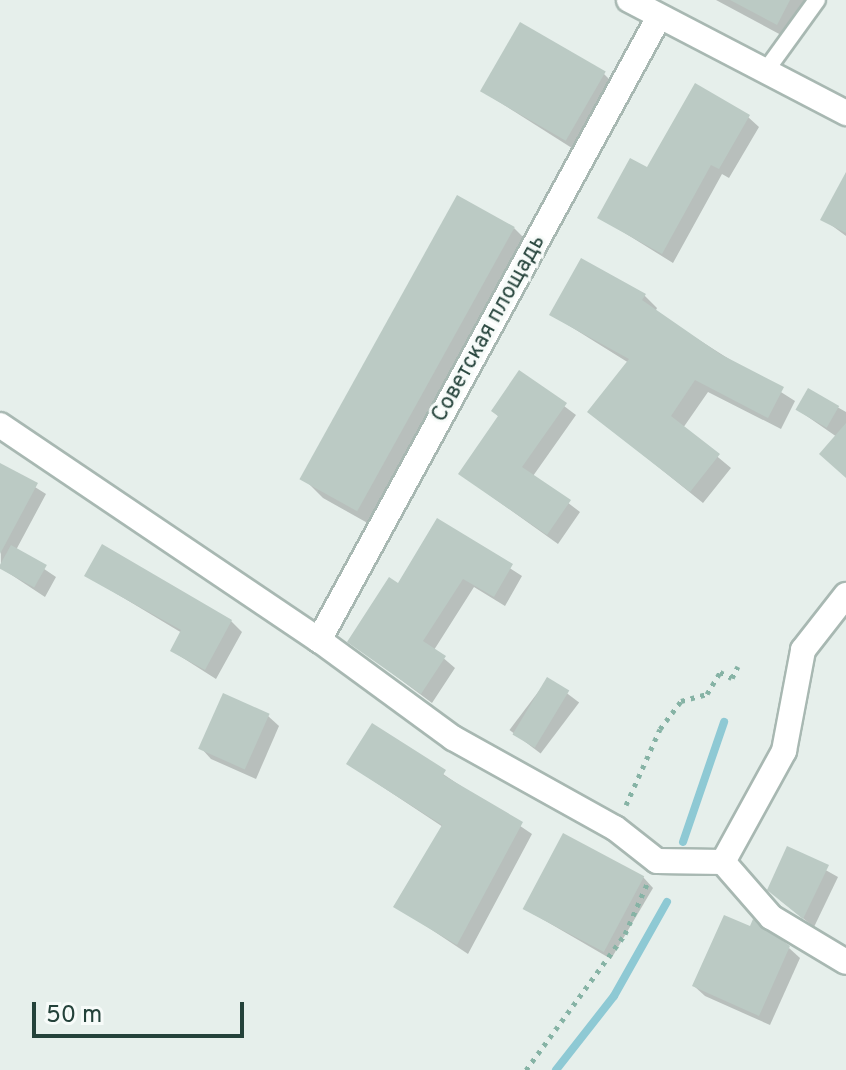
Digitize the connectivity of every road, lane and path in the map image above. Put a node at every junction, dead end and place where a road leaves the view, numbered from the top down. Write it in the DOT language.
graph roads {
  1 [pos="629,0"];
  2 [pos="817,0"];
  3 [pos="659,17"];
  4 [pos="767,69"];
  5 [pos="846,113"];
  6 [pos="0,425"];
  7 [pos="846,595"];
  8 [pos="319,640"];
  9 [pos="738,666"];
  10 [pos="615,828"];
  11 [pos="657,861"];
  12 [pos="723,862"];
  13 [pos="846,962"];
  14 [pos="526,1070"];
  1 -- 3 [label="street"];
  2 -- 4 [label="lane"];
  3 -- 4 [label="street"];
  3 -- 8 [label="street, Советская площадь"];
  4 -- 5 [label="street"];
  6 -- 8 [label="street"];
  7 -- 12 [label="street"];
  8 -- 10 [label="street"];
  9 -- 10 [label="path"];
  10 -- 11 [label="street"];
  11 -- 12 [label="street"];
  11 -- 14 [label="path"];
  12 -- 13 [label="street"];
}
